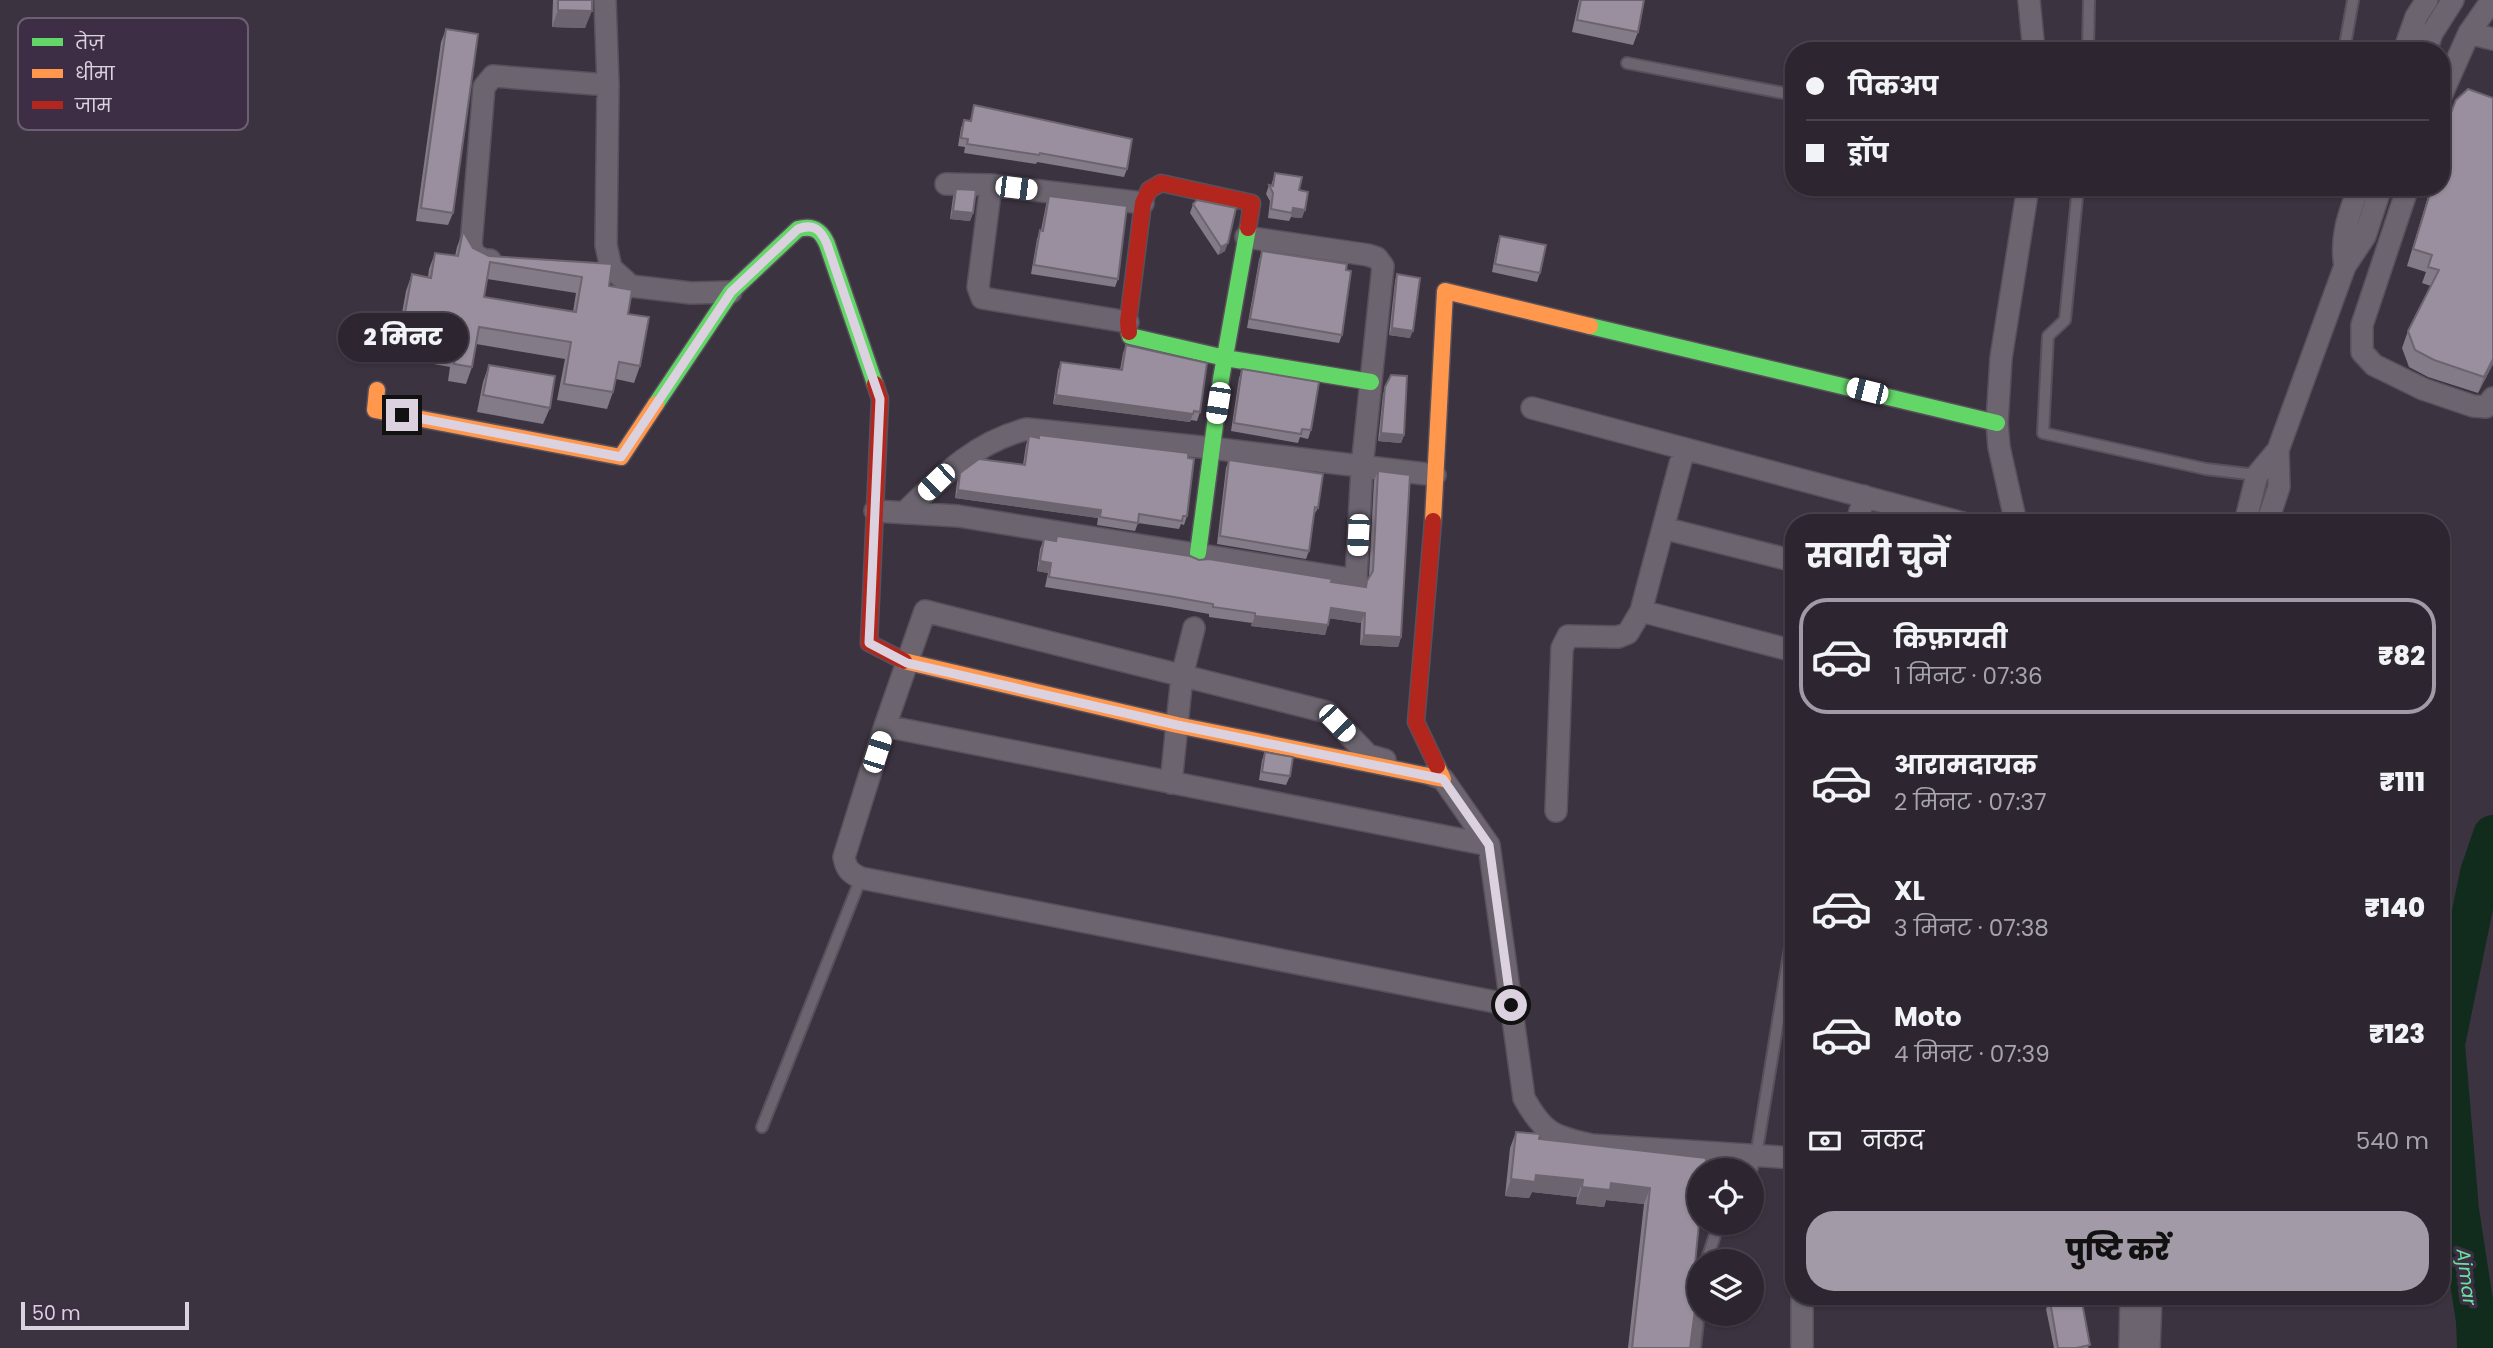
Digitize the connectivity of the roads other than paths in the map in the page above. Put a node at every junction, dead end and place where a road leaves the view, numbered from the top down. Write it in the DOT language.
graph roads {
  1 [pos="605,0"];
  2 [pos="2029,0"];
  3 [pos="2089,0"];
  4 [pos="2353,0"];
  5 [pos="2427,0"];
  6 [pos="2453,0"];
  7 [pos="2491,0"];
  8 [pos="2469,33"];
  9 [pos="2493,39"];
  10 [pos="2033,42"];
  11 [pos="2088,42"];
  12 [pos="2346,42"];
  13 [pos="2407,42"];
  14 [pos="2429,42"];
  15 [pos="1627,63"];
  16 [pos="2450,76"];
  17 [pos="608,85"];
  18 [pos="1785,93"];
  19 [pos="946,184"];
  20 [pos="991,185"];
  21 [pos="2027,196"];
  22 [pos="2077,196"];
  23 [pos="2350,196"];
  24 [pos="2378,196"];
  25 [pos="2405,196"];
  26 [pos="1143,203"];
  27 [pos="1246,237"];
  28 [pos="509,262"];
  29 [pos="2345,266"];
  30 [pos="585,267"];
  31 [pos="611,268"];
  32 [pos="731,292"];
  33 [pos="1128,322"];
  34 [pos="1225,358"];
  35 [pos="1371,382"];
  36 [pos="377,390"];
  37 [pos="2493,398"];
  38 [pos="1532,408"];
  39 [pos="1997,423"];
  40 [pos="1211,448"];
  41 [pos="1684,449"];
  42 [pos="2278,450"];
  43 [pos="1362,467"];
  44 [pos="1436,475"];
  45 [pos="2257,475"];
  46 [pos="1864,496"];
  47 [pos="875,511"];
  48 [pos="904,513"];
  49 [pos="1859,514"];
  50 [pos="1930,514"];
  51 [pos="2014,514"];
  52 [pos="2247,514"];
  53 [pos="2270,514"];
  54 [pos="1663,528"];
  55 [pos="1198,553"];
  56 [pos="1785,559"];
  57 [pos="1641,611"];
  58 [pos="1194,628"];
  59 [pos="1785,649"];
  60 [pos="907,663"];
  61 [pos="1182,676"];
  62 [pos="1177,725"];
  63 [pos="885,726"];
  64 [pos="1443,779"];
  65 [pos="1171,783"];
  66 [pos="1556,811"];
  67 [pos="1489,845"];
  68 [pos="861,878"];
  69 [pos="1785,976"];
  70 [pos="1511,1005"];
  71 [pos="762,1127"];
  72 [pos="1708,1158"];
  73 [pos="1754,1158"];
  74 [pos="1785,1159"];
  75 [pos="1764,1162"];
  76 [pos="1802,1305"];
  77 [pos="2131,1305"];
  78 [pos="2151,1305"];
  79 [pos="1698,1326"];
  80 [pos="1695,1348"];
  81 [pos="1802,1348"];
  82 [pos="2130,1348"];
  83 [pos="2150,1348"];
  1 -- 17 [label="street"];
  2 -- 10 [label="street"];
  3 -- 11 [label="lane"];
  4 -- 12 [label="lane"];
  5 -- 13 [label="street"];
  6 -- 14 [label="street"];
  7 -- 8 [label="street"];
  8 -- 9 [label="street"];
  8 -- 16 [label="street"];
  15 -- 18 [label="lane"];
  17 -- 28 [label="street"];
  17 -- 31 [label="street"];
  19 -- 20 [label="street"];
  20 -- 26 [label="street"];
  20 -- 33 [label="street"];
  21 -- 39 [label="street"];
  22 -- 45 [label="lane"];
  23 -- 29 [label="street"];
  24 -- 29 [label="street"];
  25 -- 37 [label="street"];
  26 -- 27 [label="street"];
  26 -- 33 [label="street"];
  27 -- 34 [label="street"];
  27 -- 35 [label="street"];
  29 -- 42 [label="street"];
  30 -- 31 [label="street"];
  31 -- 32 [label="street"];
  32 -- 36 [label="street"];
  32 -- 47 [label="street"];
  33 -- 34 [label="street"];
  34 -- 35 [label="street"];
  34 -- 40 [label="street"];
  35 -- 43 [label="street"];
  38 -- 41 [label="street"];
  39 -- 44 [label="street"];
  39 -- 51 [label="street"];
  40 -- 43 [label="street"];
  40 -- 48 [label="street"];
  40 -- 55 [label="street"];
  41 -- 46 [label="street"];
  41 -- 54 [label="street"];
  42 -- 45 [label="street"];
  42 -- 53 [label="street"];
  43 -- 44 [label="street"];
  43 -- 55 [label="street"];
  44 -- 64 [label="street"];
  45 -- 52 [label="street"];
  46 -- 49 [label="street"];
  46 -- 50 [label="street"];
  47 -- 48 [label="street"];
  47 -- 60 [label="street"];
  48 -- 55 [label="street"];
  54 -- 56 [label="street"];
  54 -- 57 [label="street"];
  57 -- 59 [label="street"];
  57 -- 66 [label="street"];
  58 -- 61 [label="street"];
  60 -- 61 [label="street"];
  60 -- 62 [label="street"];
  60 -- 63 [label="street"];
  61 -- 62 [label="street"];
  61 -- 64 [label="street"];
  62 -- 64 [label="street"];
  62 -- 65 [label="street"];
  63 -- 65 [label="street"];
  63 -- 68 [label="street"];
  64 -- 67 [label="street"];
  65 -- 67 [label="street"];
  67 -- 70 [label="street"];
  68 -- 70 [label="street"];
  68 -- 71 [label="lane"];
  69 -- 73 [label="lane"];
  70 -- 72 [label="street"];
  74 -- 75 [label="street"];
  76 -- 81 [label="street"];
  77 -- 82 [label="street"];
  78 -- 83 [label="street"];
  79 -- 80 [label="lane"];
}
